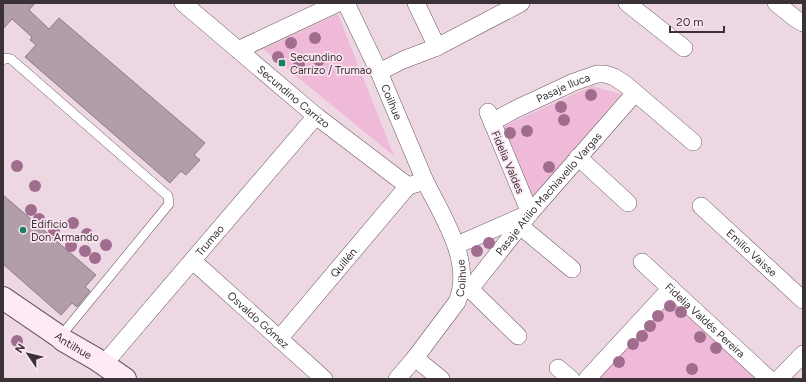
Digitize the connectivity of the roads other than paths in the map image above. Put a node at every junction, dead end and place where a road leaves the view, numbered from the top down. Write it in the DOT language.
graph roads {
  1 [pos="183,3"];
  2 [pos="338,3"];
  3 [pos="346,3"];
  4 [pos="416,3"];
  5 [pos="627,3"];
  6 [pos="776,3"];
  7 [pos="518,4"];
  8 [pos="803,22"];
  9 [pos="437,47"];
  10 [pos="684,48"];
  11 [pos="238,50"];
  12 [pos="3,60"];
  13 [pos="379,72"];
  14 [pos="635,93"];
  15 [pos="316,116"];
  16 [pos="490,117"];
  17 [pos="693,142"];
  18 [pos="578,157"];
  19 [pos="424,181"];
  20 [pos="408,186"];
  21 [pos="628,203"];
  22 [pos="701,206"];
  23 [pos="525,220"];
  24 [pos="457,245"];
  25 [pos="193,261"];
  26 [pos="642,262"];
  27 [pos="572,269"];
  28 [pos="671,288"];
  29 [pos="466,290"];
  30 [pos="3,298"];
  31 [pos="803,300"];
  32 [pos="518,336"];
  33 [pos="60,337"];
  34 [pos="279,339"];
  35 [pos="803,354"];
  36 [pos="415,358"];
  37 [pos="103,365"];
  38 [pos="558,368"];
  39 [pos="125,379"];
  40 [pos="324,379"];
  41 [pos="397,379"];
  42 [pos="441,379"];
  43 [pos="571,379"];
  44 [pos="586,379"];
  45 [pos="769,379"];
  46 [pos="779,379"];
  1 -- 11 [label="street, Secundino Carrizo"];
  2 -- 11 [label="street"];
  3 -- 13 [label="street, Coilhue"];
  4 -- 9 [label="street"];
  5 -- 10 [label="street"];
  6 -- 8 [label="street"];
  7 -- 9 [label="street"];
  9 -- 13 [label="street"];
  11 -- 15 [label="street, Secundino Carrizo"];
  12 -- 33 [label="lane"];
  13 -- 19 [label="street, Coilhue"];
  14 -- 16 [label="street, Pasaje Iluca"];
  14 -- 17 [label="street, Pasaje Iluca"];
  14 -- 18 [label="street, Pasaje Atilio Machiavello Vargas"];
  15 -- 20 [label="street, Secundino Carrizo"];
  15 -- 25 [label="street, Trumao"];
  16 -- 23 [label="street, Fidelia Valdes"];
  18 -- 21 [label="street"];
  18 -- 23 [label="street, Pasaje Atilio Machiavello Vargas"];
  19 -- 20 [label="street"];
  19 -- 24 [label="street, Colihue"];
  20 -- 34 [label="street, Quillén"];
  22 -- 31 [label="street, Emilio Vaisse"];
  23 -- 24 [label="street"];
  23 -- 27 [label="street"];
  23 -- 29 [label="street, Pasaje Atilio Machiavello Vargas"];
  24 -- 29 [label="street, Colihue"];
  25 -- 34 [label="street, Osvaldo Gómez"];
  25 -- 37 [label="street, Trumao"];
  26 -- 28 [label="street, Fidelia Valdés Pereira"];
  28 -- 44 [label="street"];
  28 -- 45 [label="street, Fidelia Valdés Pereira"];
  29 -- 32 [label="street"];
  29 -- 36 [label="street, Colihue"];
  30 -- 33 [label="main road, Antilhue"];
  33 -- 37 [label="main road, Antilhue"];
  34 -- 40 [label="street, Osvaldo Gómez"];
  35 -- 46 [label="street"];
  36 -- 41 [label="street, Colihue"];
  36 -- 42 [label="street"];
  37 -- 39 [label="main road, Antilhue"];
  38 -- 43 [label="street"];
}
